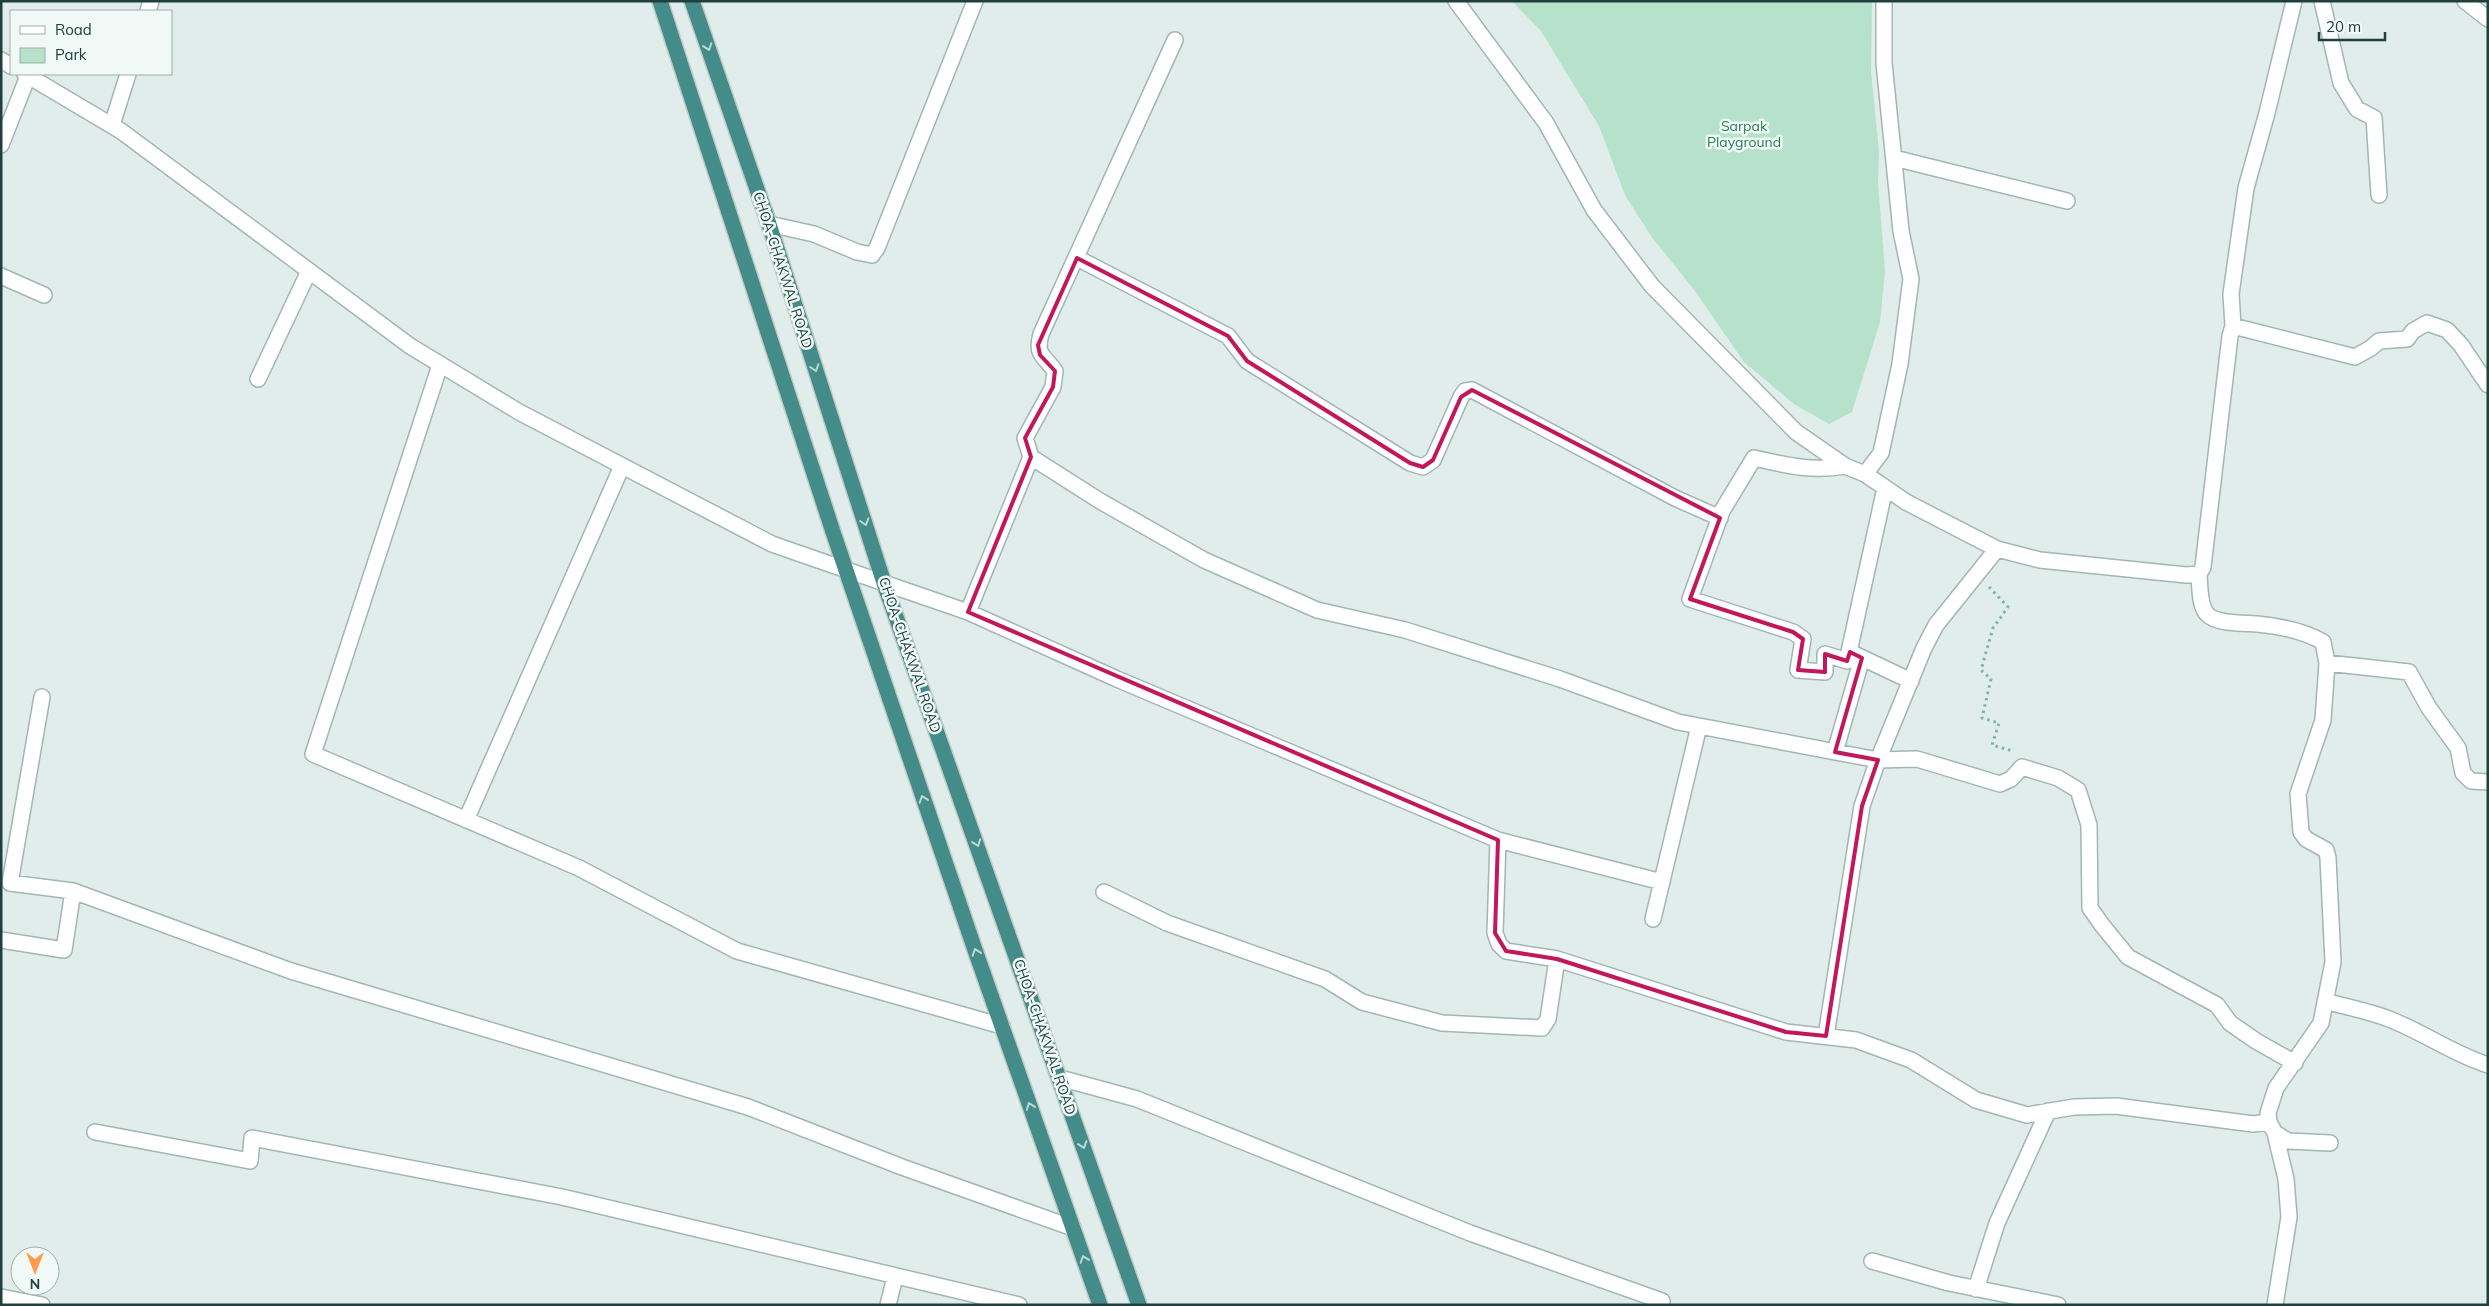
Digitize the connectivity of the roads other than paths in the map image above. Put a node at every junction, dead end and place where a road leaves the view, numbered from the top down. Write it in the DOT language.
graph roads {
  1 [pos="660,1"];
  2 [pos="692,1"];
  3 [pos="975,1"];
  4 [pos="1456,1"];
  5 [pos="1884,1"];
  6 [pos="2294,1"];
  7 [pos="2322,1"];
  8 [pos="2465,1"];
  9 [pos="2488,19"];
  10 [pos="1175,40"];
  11 [pos="26,75"];
  12 [pos="128,75"];
  13 [pos="112,125"];
  14 [pos="1,145"];
  15 [pos="1894,158"];
  16 [pos="2379,195"];
  17 [pos="2067,201"];
  18 [pos="769,224"];
  19 [pos="1077,258"];
  20 [pos="309,270"];
  21 [pos="1,276"];
  22 [pos="44,295"];
  23 [pos="2233,326"];
  24 [pos="440,365"];
  25 [pos="258,379"];
  26 [pos="2488,385"];
  27 [pos="1031,457"];
  28 [pos="622,466"];
  29 [pos="1845,466"];
  30 [pos="1865,474"];
  31 [pos="1885,488"];
  32 [pos="1720,518"];
  33 [pos="1997,550"];
  34 [pos="845,569"];
  35 [pos="2199,574"];
  36 [pos="884,583"];
  37 [pos="968,612"];
  38 [pos="1856,655"];
  39 [pos="2327,663"];
  40 [pos="1911,681"];
  41 [pos="42,697"];
  42 [pos="1699,726"];
  43 [pos="1835,752"];
  44 [pos="1878,760"];
  45 [pos="2488,782"];
  46 [pos="466,820"];
  47 [pos="1498,840"];
  48 [pos="1662,882"];
  49 [pos="73,891"];
  50 [pos="1104,892"];
  51 [pos="1653,919"];
  52 [pos="1,940"];
  53 [pos="1557,959"];
  54 [pos="2325,1001"];
  55 [pos="1002,1026"];
  56 [pos="1826,1036"];
  57 [pos="2295,1063"];
  58 [pos="2488,1065"];
  59 [pos="1060,1078"];
  60 [pos="2048,1112"];
  61 [pos="2272,1128"];
  62 [pos="95,1132"];
  63 [pos="2330,1143"];
  64 [pos="1073,1228"];
  65 [pos="1872,1261"];
  66 [pos="895,1277"];
  67 [pos="1976,1288"];
  68 [pos="1,1297"];
  69 [pos="1996,1299"];
  70 [pos="1654,1301"];
  71 [pos="42,1305"];
  72 [pos="888,1305"];
  73 [pos="1019,1305"];
  74 [pos="1100,1305"];
  75 [pos="1139,1305"];
  76 [pos="2058,1305"];
  77 [pos="2275,1305"];
  1 -- 34 [label="highway"];
  2 -- 18 [label="highway, CHOA-CHAKWAL ROAD, one-way"];
  3 -- 18 [label="street"];
  4 -- 29 [label="street"];
  5 -- 15 [label="street"];
  6 -- 23 [label="street"];
  7 -- 16 [label="street"];
  8 -- 9 [label="street"];
  10 -- 19 [label="street"];
  11 -- 13 [label="street"];
  11 -- 14 [label="street"];
  12 -- 13 [label="street"];
  13 -- 20 [label="street"];
  15 -- 17 [label="street"];
  15 -- 30 [label="street"];
  18 -- 36 [label="highway, CHOA-CHAKWAL ROAD, one-way"];
  19 -- 27 [label="street"];
  19 -- 32 [label="street"];
  20 -- 24 [label="street"];
  20 -- 25 [label="street"];
  21 -- 22 [label="street"];
  23 -- 26 [label="street"];
  23 -- 35 [label="street"];
  24 -- 28 [label="street"];
  24 -- 46 [label="street"];
  27 -- 37 [label="street"];
  27 -- 42 [label="street"];
  28 -- 34 [label="street"];
  28 -- 46 [label="street"];
  29 -- 30 [label="street"];
  29 -- 32 [label="street"];
  30 -- 31 [label="street"];
  31 -- 33 [label="street"];
  31 -- 38 [label="street"];
  32 -- 38 [label="street"];
  33 -- 35 [label="street"];
  33 -- 40 [label="street"];
  34 -- 36 [label="street"];
  55 -- 34 [label="highway, one-way"];
  35 -- 39 [label="street"];
  36 -- 37 [label="street"];
  36 -- 59 [label="highway, CHOA-CHAKWAL ROAD, one-way"];
  37 -- 47 [label="street"];
  38 -- 40 [label="street"];
  38 -- 43 [label="street"];
  39 -- 45 [label="street"];
  39 -- 54 [label="street"];
  40 -- 44 [label="street"];
  41 -- 49 [label="street"];
  42 -- 43 [label="street"];
  42 -- 48 [label="street"];
  43 -- 44 [label="street"];
  44 -- 56 [label="street"];
  44 -- 57 [label="street"];
  46 -- 55 [label="street"];
  47 -- 48 [label="street"];
  47 -- 53 [label="street"];
  48 -- 51 [label="street"];
  49 -- 52 [label="street"];
  49 -- 64 [label="street"];
  50 -- 53 [label="street"];
  53 -- 56 [label="street"];
  54 -- 57 [label="street"];
  54 -- 58 [label="street"];
  64 -- 55 [label="highway, one-way"];
  56 -- 60 [label="street"];
  57 -- 61 [label="street"];
  59 -- 70 [label="street"];
  59 -- 75 [label="highway, CHOA-CHAKWAL ROAD, one-way"];
  60 -- 61 [label="street"];
  60 -- 67 [label="street"];
  61 -- 63 [label="street"];
  61 -- 77 [label="street"];
  62 -- 66 [label="street"];
  74 -- 64 [label="highway, one-way"];
  65 -- 67 [label="street"];
  66 -- 72 [label="street"];
  66 -- 73 [label="street"];
  67 -- 69 [label="street"];
  68 -- 71 [label="street"];
  69 -- 76 [label="street"];
}
